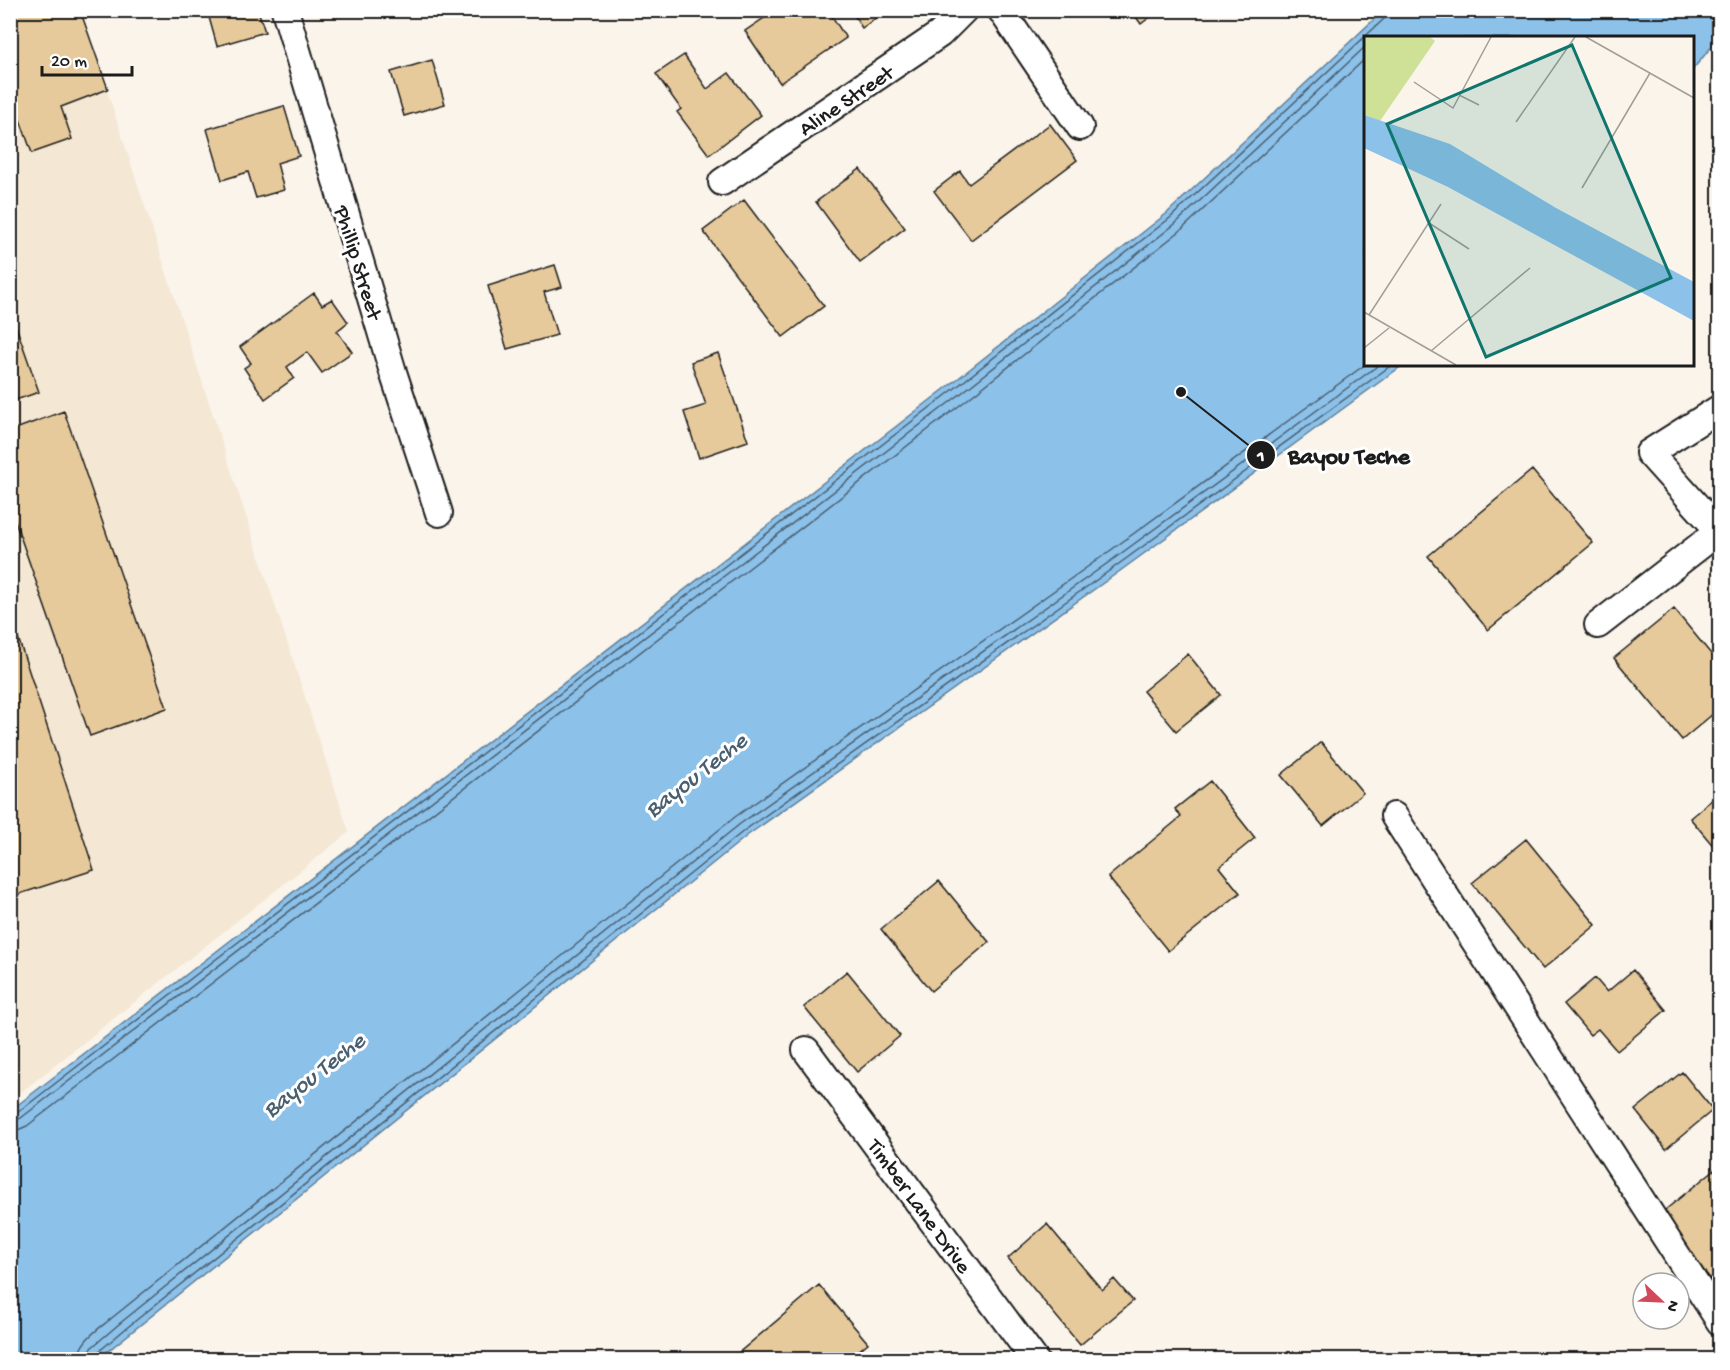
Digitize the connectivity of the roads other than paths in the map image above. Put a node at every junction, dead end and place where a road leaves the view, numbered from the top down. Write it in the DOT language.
graph roads {
  1 [pos="285,10"];
  2 [pos="964,10"];
  3 [pos="1001,10"];
  4 [pos="1080,127"];
  5 [pos="722,182"];
  6 [pos="1719,408"];
  7 [pos="439,513"];
  8 [pos="1719,531"];
  9 [pos="1598,625"];
  10 [pos="1395,816"];
  11 [pos="806,1050"];
  12 [pos="1719,1322"];
  13 [pos="1035,1359"];
  1 -- 7 [label="street, Phillip Street"];
  2 -- 5 [label="street, Aline Street"];
  3 -- 4 [label="street"];
  6 -- 8 [label="street"];
  8 -- 9 [label="street"];
  10 -- 12 [label="street"];
  11 -- 13 [label="street, Timber Lane Drive"];
}
